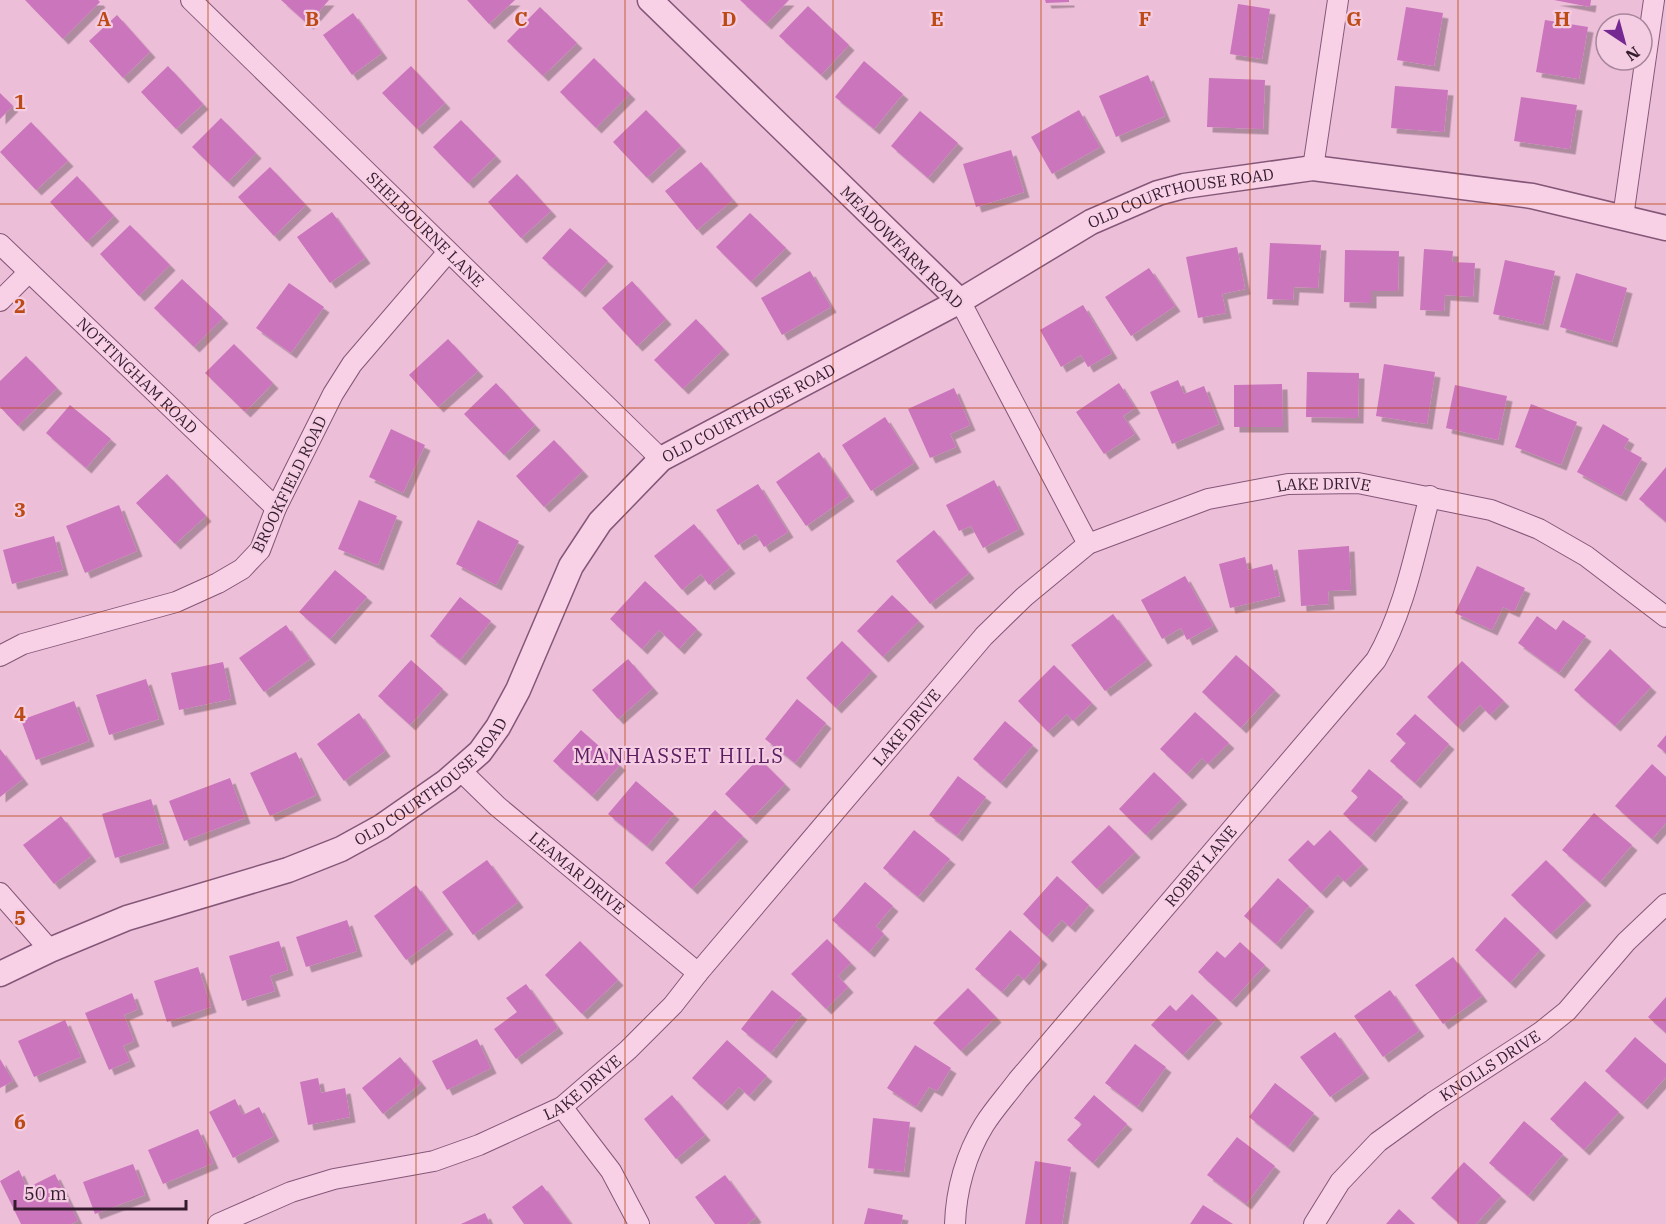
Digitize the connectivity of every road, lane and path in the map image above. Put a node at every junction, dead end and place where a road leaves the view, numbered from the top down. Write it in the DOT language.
graph roads {
  1 [pos="191,0"];
  2 [pos="650,0"];
  3 [pos="1338,0"];
  4 [pos="1654,0"];
  5 [pos="1313,168"];
  6 [pos="1623,217"];
  7 [pos="1666,228"];
  8 [pos="0,244"];
  9 [pos="448,252"];
  10 [pos="29,272"];
  11 [pos="0,301"];
  12 [pos="960,301"];
  13 [pos="661,459"];
  14 [pos="1430,496"];
  15 [pos="276,508"];
  16 [pos="1088,544"];
  17 [pos="1666,617"];
  18 [pos="0,656"];
  19 [pos="460,770"];
  20 [pos="0,893"];
  21 [pos="1666,904"];
  22 [pos="50,950"];
  23 [pos="698,973"];
  24 [pos="0,974"];
  25 [pos="562,1107"];
  26 [pos="218,1224"];
  27 [pos="639,1224"];
  28 [pos="955,1224"];
  29 [pos="1314,1224"];
  1 -- 9 [label="street, SHELBOURNE LANE"];
  2 -- 12 [label="street, MEADOWFARM ROAD"];
  3 -- 5 [label="street"];
  4 -- 6 [label="street"];
  5 -- 6 [label="street, OLD COURTHOUSE ROAD"];
  5 -- 12 [label="street, OLD COURTHOUSE ROAD"];
  6 -- 7 [label="street, OLD COURTHOUSE ROAD"];
  8 -- 10 [label="street, NOTTINGHAM ROAD"];
  9 -- 13 [label="street, SHELBOURNE LANE"];
  9 -- 15 [label="street, BROOKFIELD ROAD"];
  10 -- 11 [label="street"];
  10 -- 15 [label="street, NOTTINGHAM ROAD"];
  12 -- 13 [label="street, OLD COURTHOUSE ROAD"];
  12 -- 16 [label="street, MEADOWFARM ROAD"];
  13 -- 19 [label="street, OLD COURTHOUSE ROAD"];
  14 -- 16 [label="street, LAKE DRIVE"];
  14 -- 17 [label="street, LAKE DRIVE"];
  14 -- 28 [label="street, ROBBY LANE"];
  15 -- 18 [label="street, BROOKFIELD ROAD"];
  16 -- 23 [label="street, LAKE DRIVE"];
  19 -- 22 [label="street, OLD COURTHOUSE ROAD"];
  19 -- 23 [label="street, LEAMAR DRIVE"];
  20 -- 22 [label="street"];
  21 -- 29 [label="street, KNOLLS DRIVE"];
  22 -- 24 [label="street, OLD COURTHOUSE ROAD"];
  23 -- 25 [label="street, LAKE DRIVE"];
  25 -- 26 [label="street, LAKE DRIVE"];
  25 -- 27 [label="street"];
}
